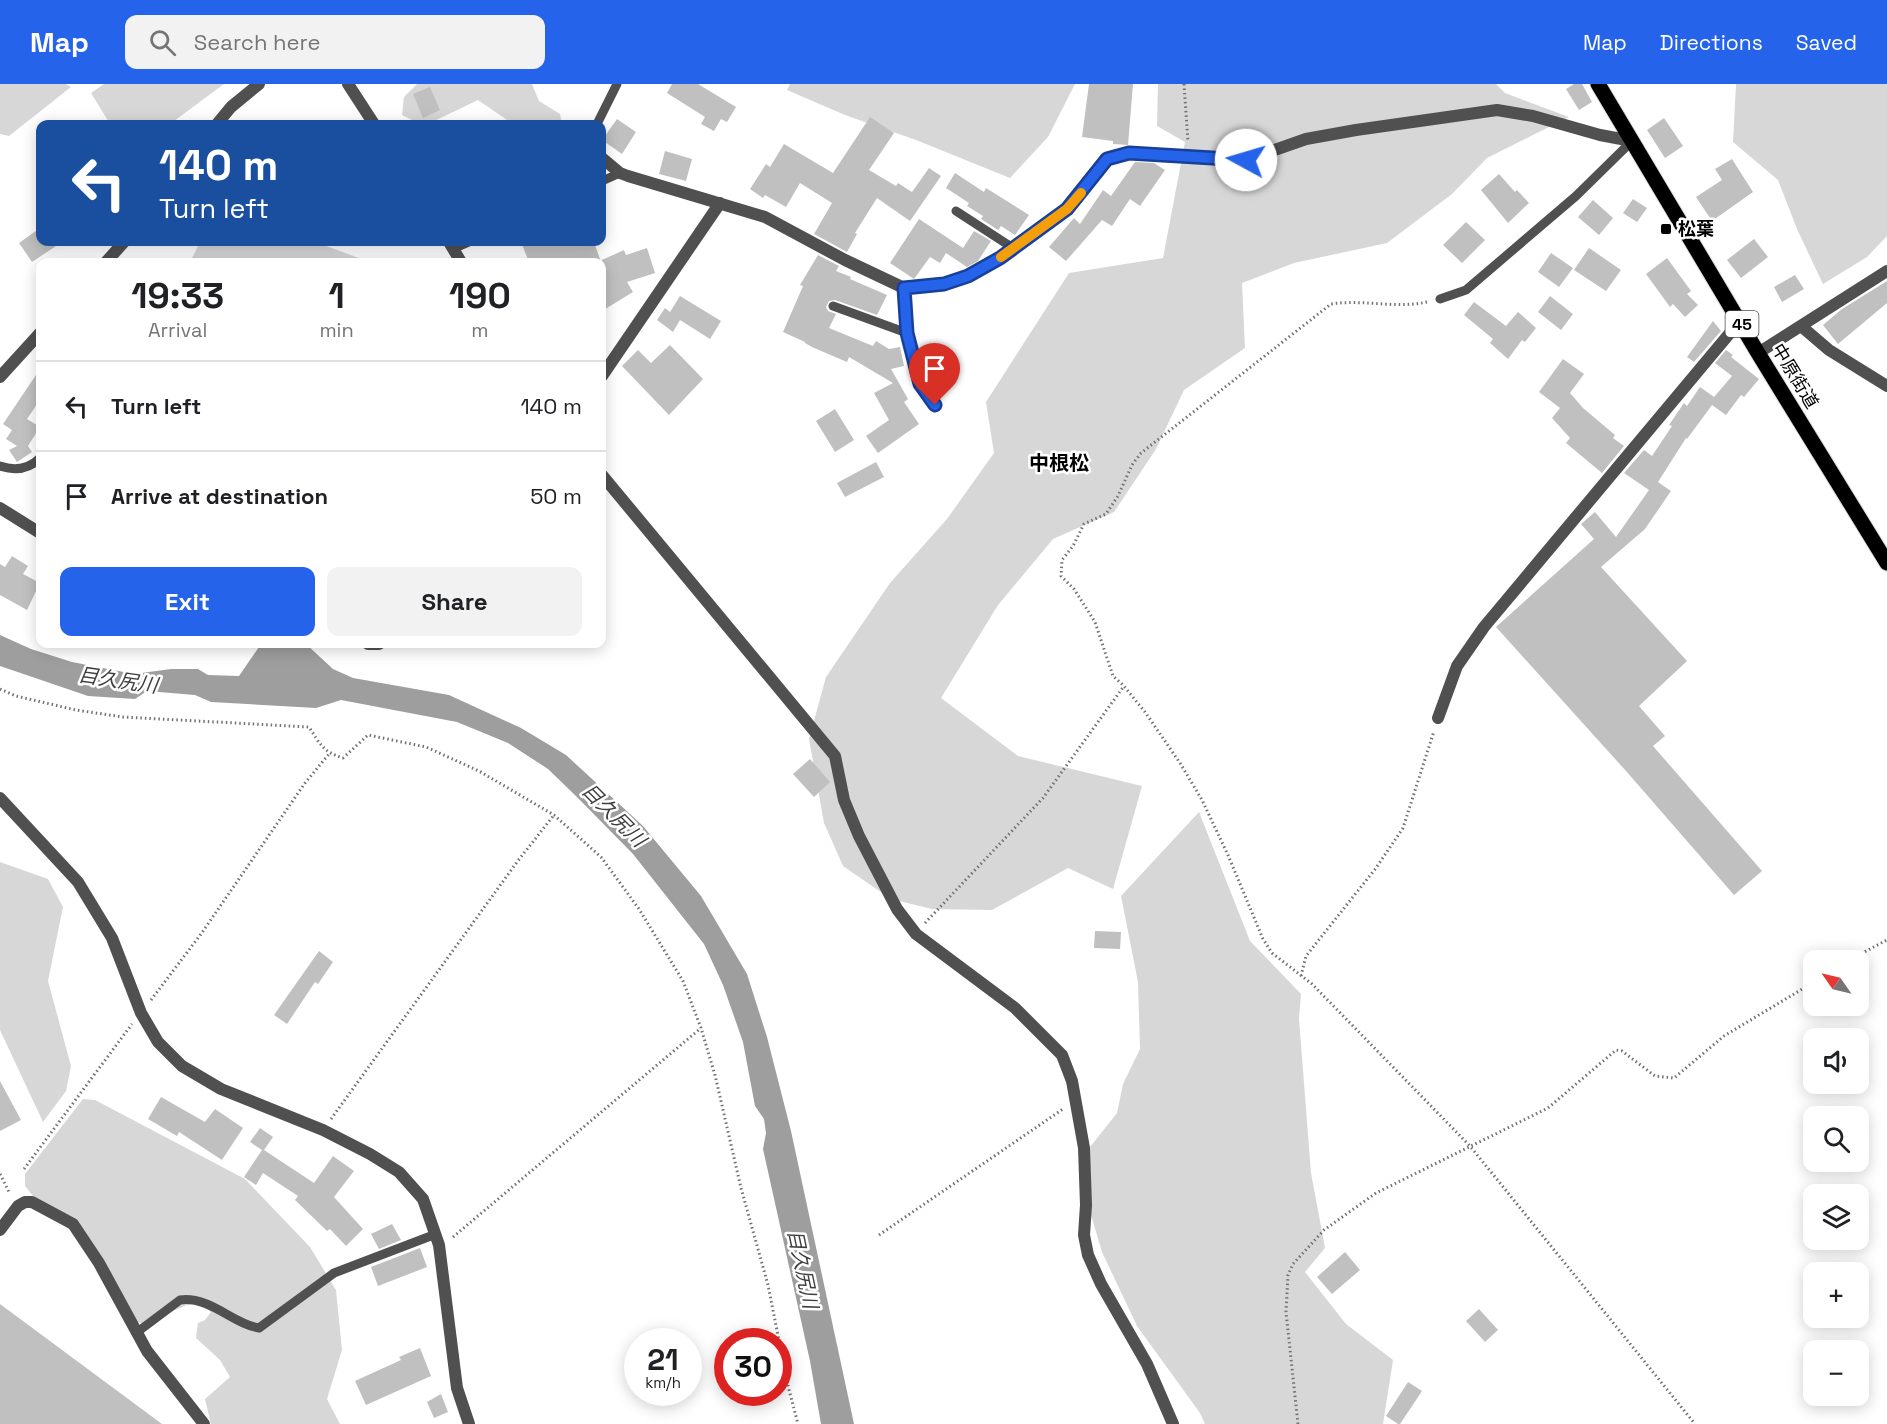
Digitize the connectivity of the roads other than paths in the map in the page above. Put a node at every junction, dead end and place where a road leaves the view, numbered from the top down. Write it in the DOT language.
graph roads {
  1 [pos="259,84"];
  2 [pos="348,84"];
  3 [pos="618,84"];
  4 [pos="1598,84"];
  5 [pos="220,120"];
  6 [pos="371,120"];
  7 [pos="599,120"];
  8 [pos="1632,141"];
  9 [pos="606,161"];
  10 [pos="620,172"];
  11 [pos="606,179"];
  12 [pos="720,202"];
  13 [pos="956,211"];
  14 [pos="120,246"];
  15 [pos="1013,248"];
  16 [pos="110,258"];
  17 [pos="1887,271"];
  18 [pos="904,288"];
  19 [pos="1440,299"];
  20 [pos="833,306"];
  21 [pos="1740,321"];
  22 [pos="1801,326"];
  23 [pos="907,333"];
  24 [pos="36,337"];
  25 [pos="1758,352"];
  26 [pos="606,370"];
  27 [pos="0,377"];
  28 [pos="1887,386"];
  29 [pos="935,405"];
  30 [pos="36,460"];
  31 [pos="0,466"];
  32 [pos="606,480"];
  33 [pos="0,508"];
  34 [pos="36,530"];
  35 [pos="1887,563"];
  36 [pos="1438,718"];
  37 [pos="0,798"];
  38 [pos="0,1230"];
  39 [pos="437,1239"];
  40 [pos="136,1333"];
  41 [pos="204,1424"];
  42 [pos="469,1424"];
  43 [pos="1173,1424"];
  1 -- 5 [label="street"];
  2 -- 6 [label="street"];
  3 -- 7 [label="lane"];
  4 -- 8 [label="main road, 中原街道 / 45"];
  8 -- 15 [label="street"];
  8 -- 19 [label="lane"];
  8 -- 21 [label="main road, 中原街道 / 45"];
  9 -- 10 [label="street"];
  10 -- 11 [label="lane"];
  10 -- 12 [label="street"];
  12 -- 18 [label="street"];
  12 -- 26 [label="street"];
  13 -- 15 [label="lane"];
  14 -- 16 [label="street"];
  15 -- 18 [label="street"];
  17 -- 22 [label="street"];
  18 -- 23 [label="lane"];
  20 -- 23 [label="lane"];
  21 -- 25 [label="main road, 中原街道 / 45"];
  21 -- 36 [label="street"];
  22 -- 25 [label="street"];
  22 -- 28 [label="street"];
  23 -- 29 [label="lane"];
  24 -- 27 [label="street"];
  25 -- 35 [label="main road, 中原街道 / 45"];
  30 -- 31 [label="lane"];
  32 -- 43 [label="street"];
  33 -- 34 [label="street"];
  37 -- 39 [label="street"];
  38 -- 40 [label="street"];
  39 -- 40 [label="lane"];
  39 -- 42 [label="street"];
  40 -- 41 [label="street"];
}
